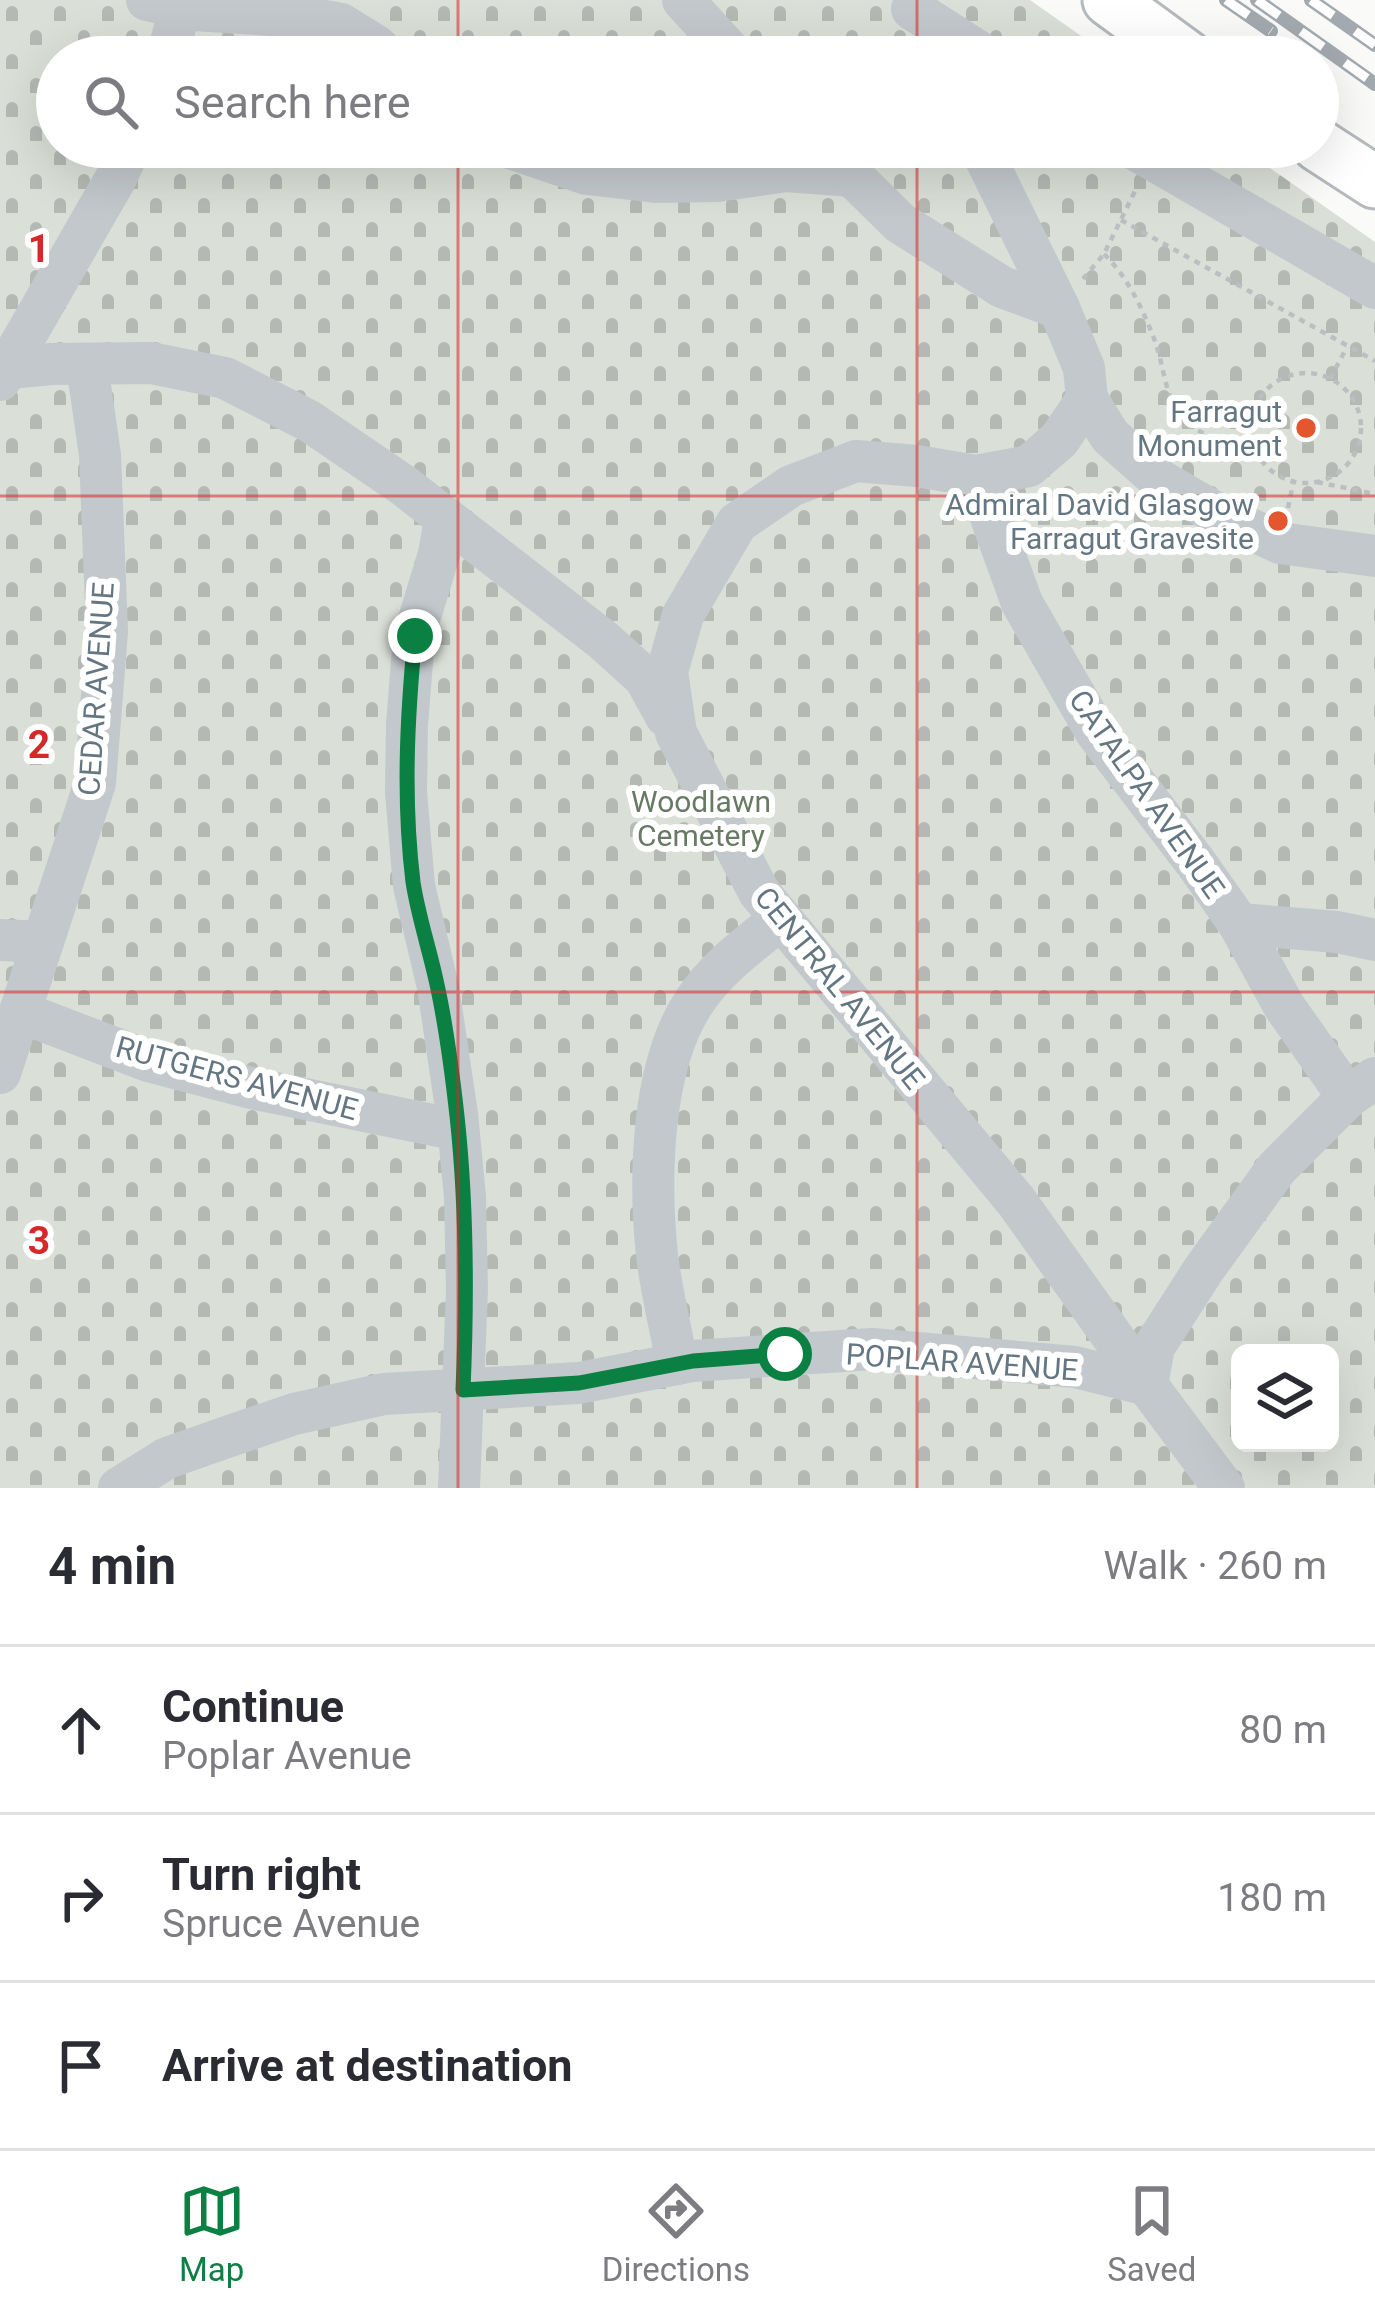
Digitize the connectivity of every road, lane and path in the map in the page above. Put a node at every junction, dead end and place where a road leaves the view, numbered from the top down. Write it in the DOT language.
graph roads {
  1 [pos="683,0"];
  2 [pos="1108,0"];
  3 [pos="167,2"];
  4 [pos="909,4"];
  5 [pos="166,36"];
  6 [pos="360,36"];
  7 [pos="716,36"];
  8 [pos="925,36"];
  9 [pos="956,36"];
  10 [pos="1158,36"];
  11 [pos="1339,159"];
  12 [pos="118,168"];
  13 [pos="569,168"];
  14 [pos="803,168"];
  15 [pos="844,168"];
  16 [pos="990,168"];
  17 [pos="1134,168"];
  18 [pos="1138,168"];
  19 [pos="1375,182"];
  20 [pos="1121,220"];
  21 [pos="1104,254"];
  22 [pos="1375,288"];
  23 [pos="1059,308"];
  24 [pos="1348,346"];
  25 [pos="1375,361"];
  26 [pos="87,364"];
  27 [pos="3,373"];
  28 [pos="1330,379"];
  29 [pos="1087,399"];
  30 [pos="1262,460"];
  31 [pos="976,476"];
  32 [pos="1317,482"];
  33 [pos="1375,494"];
  34 [pos="445,519"];
  35 [pos="1375,556"];
  36 [pos="676,733"];
  37 [pos="781,919"];
  38 [pos="1239,924"];
  39 [pos="0,940"];
  40 [pos="1375,940"];
  41 [pos="43,942"];
  42 [pos="20,1012"];
  43 [pos="0,1072"];
  44 [pos="1362,1087"];
  45 [pos="458,1130"];
  46 [pos="677,1364"];
  47 [pos="1147,1385"];
  48 [pos="463,1390"];
  49 [pos="119,1488"];
  50 [pos="459,1488"];
  51 [pos="1224,1488"];
  1 -- 7 [label="lane"];
  2 -- 10 [label="main road"];
  3 -- 5 [label="lane"];
  3 -- 6 [label="lane"];
  4 -- 8 [label="lane"];
  4 -- 9 [label="lane"];
  11 -- 19 [label="main road"];
  12 -- 27 [label="lane"];
  13 -- 14 [label="lane"];
  15 -- 23 [label="lane"];
  16 -- 23 [label="lane"];
  17 -- 20 [label="path"];
  18 -- 22 [label="lane"];
  20 -- 21 [label="path"];
  20 -- 24 [label="path"];
  21 -- 23 [label="path"];
  21 -- 30 [label="path"];
  23 -- 29 [label="lane"];
  24 -- 25 [label="path"];
  24 -- 28 [label="path"];
  26 -- 27 [label="lane"];
  26 -- 34 [label="lane"];
  26 -- 41 [label="lane, CEDAR AVENUE"];
  28 -- 30 [label="path"];
  28 -- 32 [label="path"];
  29 -- 31 [label="lane, CENTRAL AVENUE"];
  29 -- 35 [label="lane"];
  30 -- 32 [label="path"];
  31 -- 36 [label="lane, CENTRAL AVENUE"];
  31 -- 38 [label="lane, CATALPA AVENUE"];
  32 -- 33 [label="path"];
  34 -- 36 [label="lane"];
  34 -- 45 [label="lane"];
  36 -- 37 [label="lane, CENTRAL AVENUE"];
  37 -- 46 [label="lane"];
  37 -- 47 [label="lane, CENTRAL AVENUE"];
  38 -- 40 [label="lane"];
  38 -- 44 [label="lane, CATALPA AVENUE"];
  39 -- 41 [label="lane"];
  41 -- 42 [label="lane, CEDAR AVENUE"];
  42 -- 43 [label="lane, CEDAR AVENUE"];
  42 -- 45 [label="lane, RUTGERS AVENUE"];
  44 -- 47 [label="lane"];
  45 -- 48 [label="lane"];
  46 -- 47 [label="lane, POPLAR AVENUE"];
  46 -- 48 [label="lane, POPLAR AVENUE"];
  47 -- 51 [label="lane, CENTRAL AVENUE"];
  48 -- 49 [label="lane, POPLAR AVENUE"];
  48 -- 50 [label="lane"];
}
